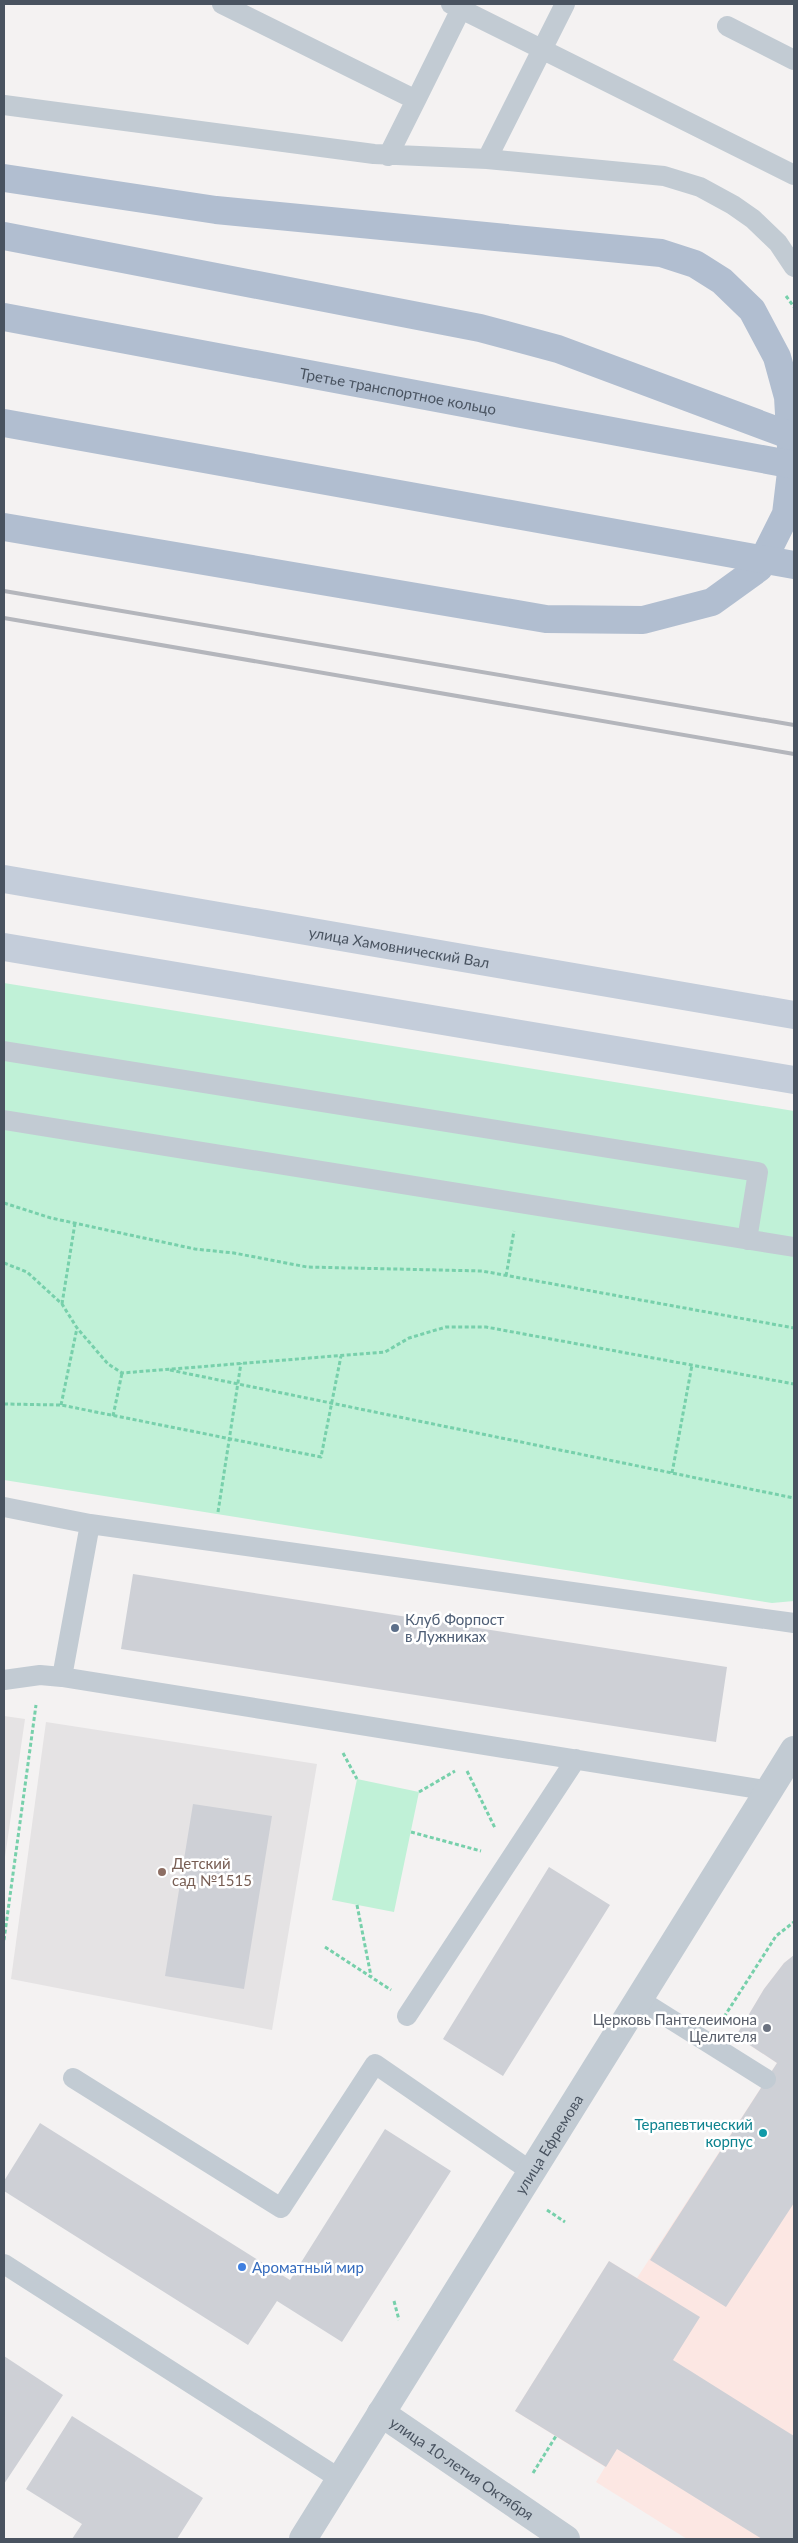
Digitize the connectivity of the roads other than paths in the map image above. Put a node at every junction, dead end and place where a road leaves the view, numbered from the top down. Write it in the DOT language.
graph roads {
  1 [pos="222,4"];
  2 [pos="565,4"];
  3 [pos="456,6"];
  4 [pos="727,26"];
  5 [pos="542,49"];
  6 [pos="794,60"];
  7 [pos="416,100"];
  8 [pos="4,105"];
  9 [pos="388,156"];
  10 [pos="487,159"];
  11 [pos="794,175"];
  12 [pos="4,178"];
  13 [pos="4,236"];
  14 [pos="794,267"];
  15 [pos="4,317"];
  16 [pos="4,423"];
  17 [pos="794,437"];
  18 [pos="794,464"];
  19 [pos="4,526"];
  20 [pos="794,565"];
  21 [pos="4,879"];
  22 [pos="4,947"];
  23 [pos="794,1015"];
  24 [pos="4,1051"];
  25 [pos="794,1080"];
  26 [pos="4,1120"];
  27 [pos="747,1240"];
  28 [pos="794,1247"];
  29 [pos="4,1507"];
  30 [pos="90,1524"];
  31 [pos="794,1623"];
  32 [pos="62,1677"];
  33 [pos="4,1680"];
  34 [pos="794,1752"];
  35 [pos="576,1760"];
  36 [pos="771,1791"];
  37 [pos="640,2000"];
  38 [pos="411,2010"];
  39 [pos="73,2078"];
  40 [pos="766,2079"];
  41 [pos="532,2172"];
  42 [pos="4,2264"];
  43 [pos="381,2414"];
  44 [pos="340,2479"];
  45 [pos="303,2539"];
  46 [pos="566,2539"];
  1 -- 7 [label="lane"];
  2 -- 5 [label="lane"];
  3 -- 5 [label="lane"];
  3 -- 7 [label="lane"];
  4 -- 6 [label="lane"];
  5 -- 10 [label="lane"];
  5 -- 11 [label="lane"];
  7 -- 9 [label="lane"];
  8 -- 9 [label="lane"];
  9 -- 10 [label="lane"];
  10 -- 14 [label="lane"];
  12 -- 19 [label="main road"];
  13 -- 17 [label="main road, bridge"];
  15 -- 18 [label="main road, Третье транспортное кольцо, bridge"];
  16 -- 20 [label="main road, bridge"];
  21 -- 23 [label="main road, улица Хамовнический Вал"];
  22 -- 25 [label="main road"];
  24 -- 27 [label="lane"];
  26 -- 27 [label="lane"];
  27 -- 28 [label="lane"];
  29 -- 30 [label="lane"];
  30 -- 31 [label="lane"];
  30 -- 32 [label="lane"];
  32 -- 33 [label="lane"];
  32 -- 35 [label="lane"];
  34 -- 36 [label="street, улица Ефремова"];
  35 -- 36 [label="lane"];
  35 -- 38 [label="lane"];
  36 -- 37 [label="street, улица Ефремова"];
  37 -- 40 [label="lane"];
  37 -- 41 [label="street, улица Ефремова"];
  39 -- 41 [label="lane"];
  41 -- 43 [label="street, улица Ефремова"];
  42 -- 44 [label="lane"];
  43 -- 44 [label="street, улица Ефремова"];
  43 -- 46 [label="street, улица 10-летия Октября"];
  44 -- 45 [label="street, улица Ефремова"];
}
